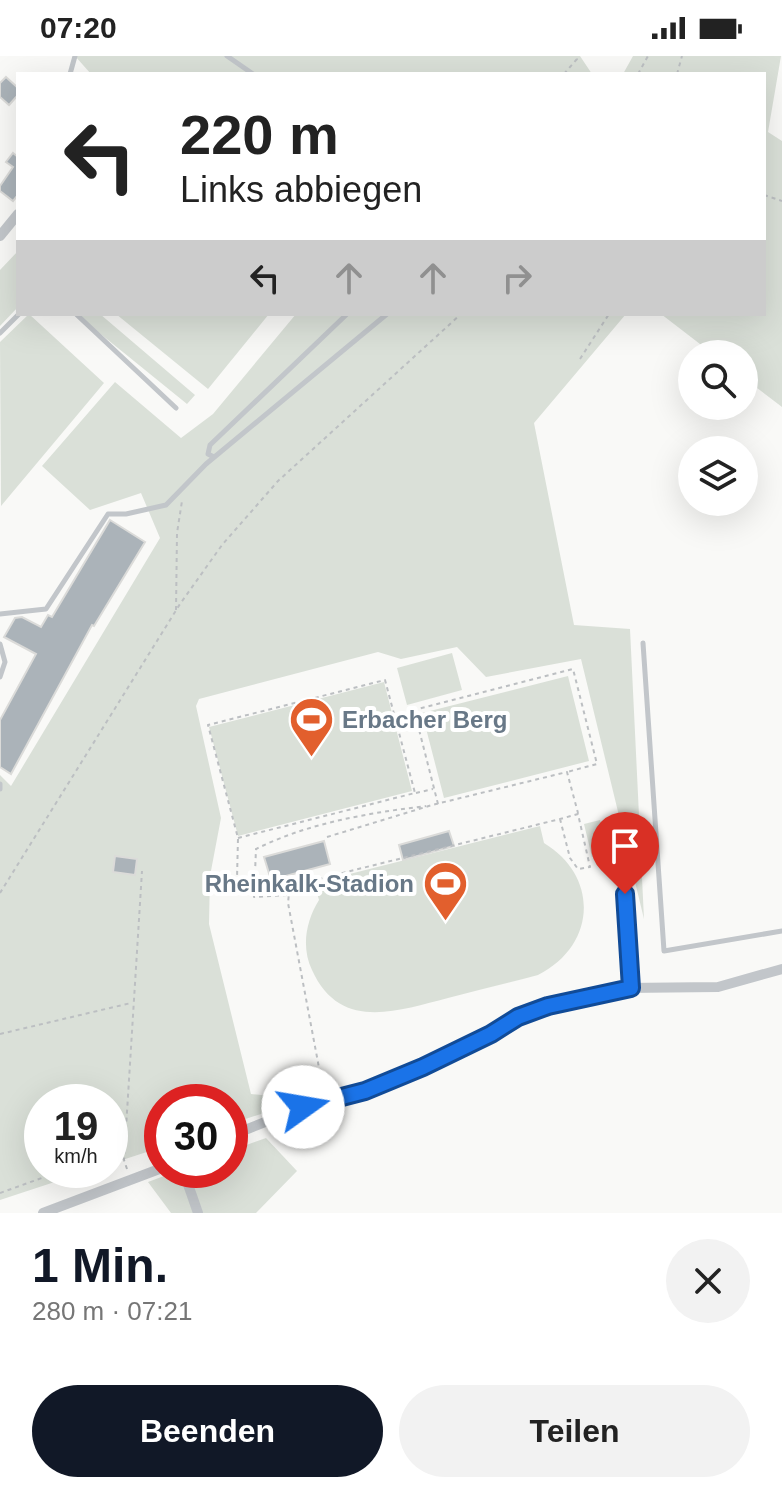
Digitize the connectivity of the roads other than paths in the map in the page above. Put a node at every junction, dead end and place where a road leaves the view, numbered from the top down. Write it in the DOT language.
graph roads {
  1 [pos="227,56"];
  2 [pos="250,72"];
  3 [pos="16,216"];
  4 [pos="0,236"];
  5 [pos="17,316"];
  6 [pos="78,316"];
  7 [pos="345,316"];
  8 [pos="385,316"];
  9 [pos="0,333"];
  10 [pos="176,408"];
  11 [pos="214,457"];
  12 [pos="0,614"];
  13 [pos="643,643"];
  14 [pos="0,644"];
  15 [pos="0,677"];
  16 [pos="625,894"];
  17 [pos="782,931"];
  18 [pos="782,969"];
  19 [pos="631,988"];
  20 [pos="248,1129"];
  21 [pos="144,1174"];
  22 [pos="189,1188"];
  23 [pos="43,1213"];
  24 [pos="198,1213"];
  1 -- 2 [label="lane"];
  3 -- 4 [label="street"];
  5 -- 9 [label="lane"];
  6 -- 10 [label="lane"];
  7 -- 11 [label="lane"];
  8 -- 11 [label="lane"];
  11 -- 12 [label="lane"];
  13 -- 17 [label="lane"];
  14 -- 15 [label="lane"];
  16 -- 19 [label="lane"];
  18 -- 19 [label="street"];
  19 -- 20 [label="street"];
  21 -- 23 [label="street"];
  22 -- 24 [label="street"];
}
